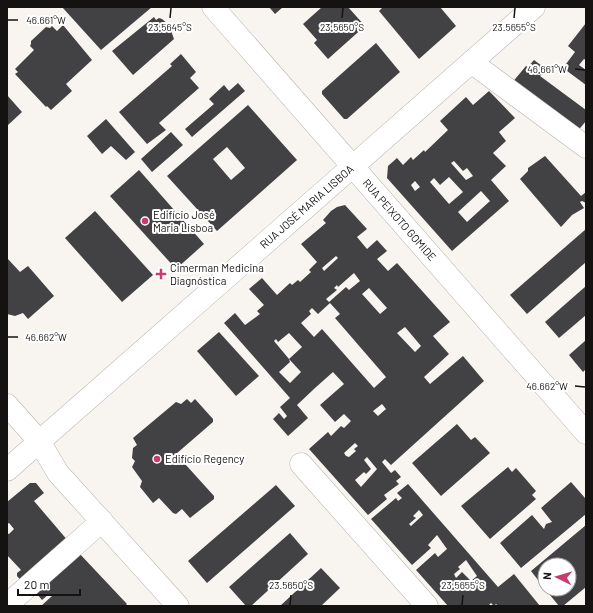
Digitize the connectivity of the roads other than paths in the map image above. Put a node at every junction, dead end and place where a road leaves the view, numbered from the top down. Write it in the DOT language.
graph roads {
  1 [pos="213,7"];
  2 [pos="534,7"];
  3 [pos="471,62"];
  4 [pos="586,147"];
  5 [pos="353,166"];
  6 [pos="7,405"];
  7 [pos="586,433"];
  8 [pos="39,441"];
  9 [pos="301,464"];
  10 [pos="7,470"];
  11 [pos="102,521"];
  12 [pos="7,605"];
  13 [pos="178,606"];
  14 [pos="428,606"];
  1 -- 5 [label="street, RUA PEIXOTO GOMIDE"];
  2 -- 3 [label="street, RUA JOSÉ MARIA LISBOA"];
  3 -- 4 [label="street"];
  3 -- 5 [label="street, RUA JOSÉ MARIA LISBOA"];
  5 -- 7 [label="street, RUA PEIXOTO GOMIDE"];
  5 -- 8 [label="street, RUA JOSÉ MARIA LISBOA"];
  6 -- 8 [label="street"];
  8 -- 10 [label="street, RUA JOSÉ MARIA LISBOA"];
  8 -- 11 [label="street"];
  9 -- 14 [label="street"];
  11 -- 12 [label="street"];
  11 -- 13 [label="street"];
}
